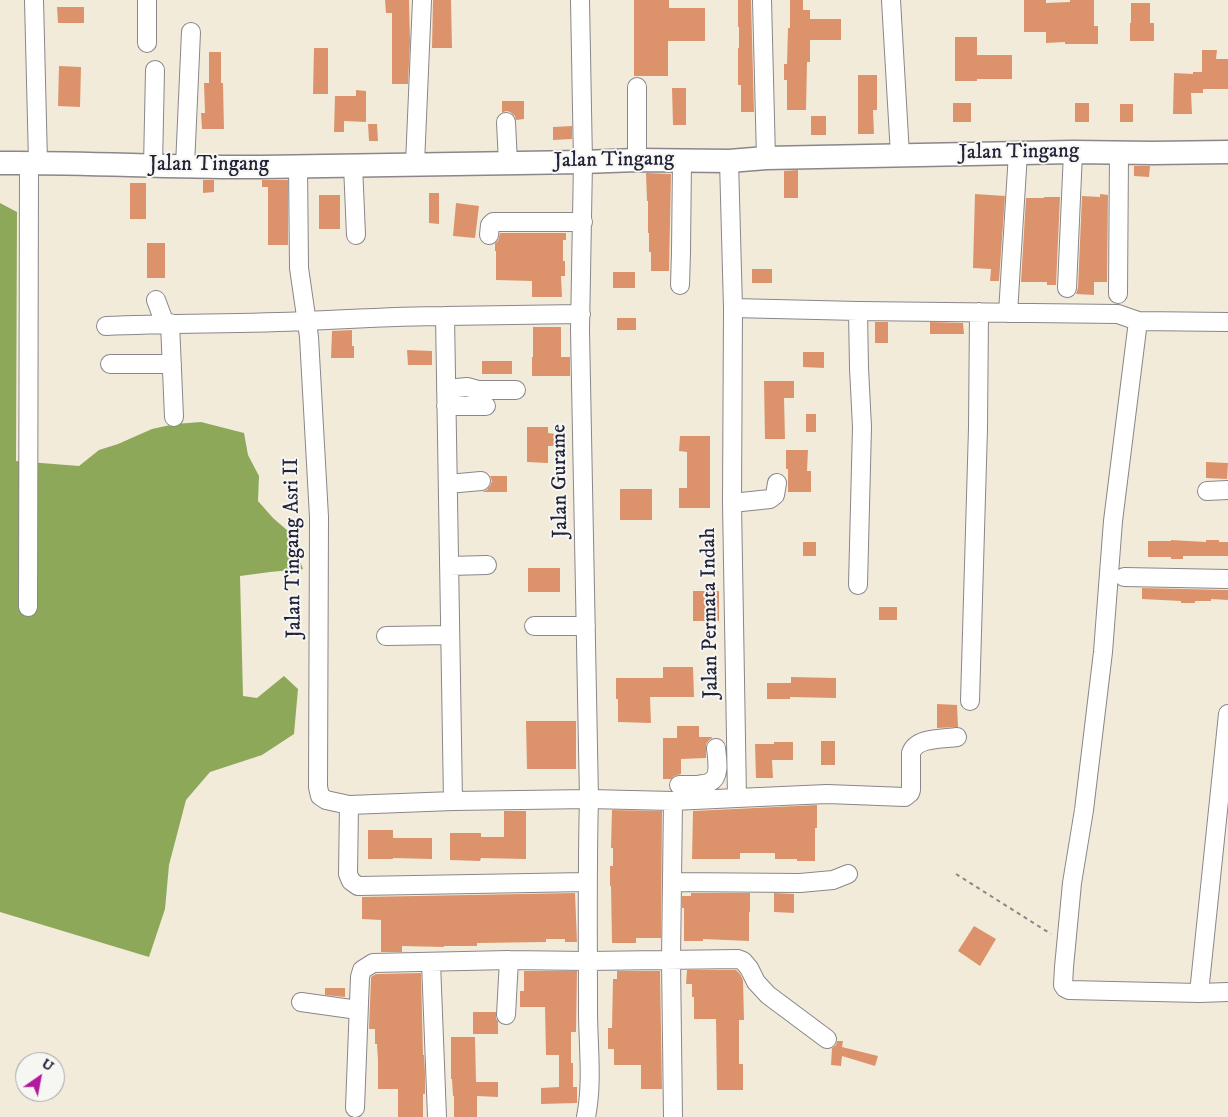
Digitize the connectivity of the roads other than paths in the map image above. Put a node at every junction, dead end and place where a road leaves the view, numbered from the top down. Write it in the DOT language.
graph roads {
  1 [pos="34,0"];
  2 [pos="147,0"];
  3 [pos="422,0"];
  4 [pos="580,0"];
  5 [pos="762,0"];
  6 [pos="891,0"];
  7 [pos="191,32"];
  8 [pos="147,43"];
  9 [pos="155,70"];
  10 [pos="637,87"];
  11 [pos="506,122"];
  12 [pos="1073,152"];
  13 [pos="1228,152"];
  14 [pos="1018,153"];
  15 [pos="1119,153"];
  16 [pos="900,155"];
  17 [pos="766,158"];
  18 [pos="636,160"];
  19 [pos="682,160"];
  20 [pos="729,161"];
  21 [pos="34,162"];
  22 [pos="583,162"];
  23 [pos="0,163"];
  24 [pos="508,163"];
  25 [pos="415,164"];
  26 [pos="353,165"];
  27 [pos="153,166"];
  28 [pos="185,166"];
  29 [pos="298,166"];
  30 [pos="582,222"];
  31 [pos="356,234"];
  32 [pos="489,235"];
  33 [pos="680,284"];
  34 [pos="1067,288"];
  35 [pos="1118,294"];
  36 [pos="156,300"];
  37 [pos="733,308"];
  38 [pos="858,311"];
  39 [pos="979,312"];
  40 [pos="1008,312"];
  41 [pos="581,314"];
  42 [pos="445,316"];
  43 [pos="307,321"];
  44 [pos="1138,321"];
  45 [pos="1228,322"];
  46 [pos="168,324"];
  47 [pos="106,326"];
  48 [pos="110,364"];
  49 [pos="172,364"];
  50 [pos="516,390"];
  51 [pos="446,398"];
  52 [pos="486,406"];
  53 [pos="174,416"];
  54 [pos="481,481"];
  55 [pos="777,483"];
  56 [pos="448,484"];
  57 [pos="1228,490"];
  58 [pos="1207,491"];
  59 [pos="732,503"];
  60 [pos="487,565"];
  61 [pos="449,566"];
  62 [pos="1124,577"];
  63 [pos="1228,579"];
  64 [pos="858,586"];
  65 [pos="28,607"];
  66 [pos="534,626"];
  67 [pos="586,626"];
  68 [pos="450,635"];
  69 [pos="386,636"];
  70 [pos="970,701"];
  71 [pos="1228,714"];
  72 [pos="957,737"];
  73 [pos="716,748"];
  74 [pos="676,793"];
  75 [pos="697,793"];
  76 [pos="737,798"];
  77 [pos="588,800"];
  78 [pos="453,801"];
  79 [pos="348,806"];
  80 [pos="848,874"];
  81 [pos="587,882"];
  82 [pos="672,882"];
  83 [pos="509,960"];
  84 [pos="671,960"];
  85 [pos="588,961"];
  86 [pos="431,962"];
  87 [pos="1228,992"];
  88 [pos="1199,993"];
  89 [pos="301,1002"];
  90 [pos="358,1010"];
  91 [pos="506,1015"];
  92 [pos="827,1039"];
  93 [pos="355,1108"];
  94 [pos="437,1117"];
  95 [pos="586,1117"];
  96 [pos="673,1117"];
  1 -- 21 [label="street"];
  2 -- 8 [label="street"];
  3 -- 25 [label="street"];
  4 -- 22 [label="street, Jalan Gurame"];
  5 -- 17 [label="street"];
  6 -- 16 [label="street"];
  7 -- 28 [label="street"];
  9 -- 27 [label="street"];
  10 -- 18 [label="street"];
  11 -- 24 [label="street"];
  12 -- 14 [label="main road, Jalan Tingang"];
  12 -- 15 [label="main road, Jalan Tingang"];
  12 -- 34 [label="street"];
  13 -- 15 [label="main road, Jalan Tingang"];
  14 -- 16 [label="main road, Jalan Tingang"];
  14 -- 40 [label="street"];
  15 -- 35 [label="street"];
  16 -- 17 [label="main road, Jalan Tingang"];
  17 -- 20 [label="main road, Jalan Tingang"];
  18 -- 19 [label="main road, Jalan Tingang"];
  18 -- 22 [label="main road, Jalan Tingang"];
  19 -- 20 [label="main road, Jalan Tingang"];
  19 -- 33 [label="street"];
  20 -- 37 [label="street, Jalan Permata Indah"];
  21 -- 23 [label="main road, Jalan Tingang"];
  21 -- 27 [label="main road, Jalan Tingang"];
  21 -- 65 [label="street"];
  22 -- 24 [label="main road, Jalan Tingang"];
  22 -- 30 [label="street, Jalan Gurame"];
  24 -- 25 [label="main road, Jalan Tingang"];
  25 -- 26 [label="main road, Jalan Tingang"];
  26 -- 29 [label="main road, Jalan Tingang"];
  26 -- 31 [label="street"];
  27 -- 28 [label="main road, Jalan Tingang"];
  28 -- 29 [label="main road, Jalan Tingang"];
  29 -- 43 [label="street, Jalan Tingang Asri II"];
  30 -- 32 [label="street"];
  30 -- 41 [label="street, Jalan Gurame"];
  36 -- 46 [label="street"];
  37 -- 38 [label="street"];
  37 -- 59 [label="street, Jalan Permata Indah"];
  38 -- 39 [label="street"];
  38 -- 64 [label="street"];
  39 -- 40 [label="street"];
  39 -- 70 [label="street"];
  40 -- 44 [label="street"];
  41 -- 42 [label="street"];
  41 -- 67 [label="street, Jalan Gurame"];
  42 -- 43 [label="street"];
  42 -- 51 [label="street"];
  43 -- 46 [label="street"];
  43 -- 79 [label="street, Jalan Tingang Asri II"];
  44 -- 45 [label="street"];
  44 -- 88 [label="street"];
  46 -- 47 [label="street"];
  46 -- 49 [label="street"];
  48 -- 49 [label="street"];
  49 -- 53 [label="street"];
  50 -- 51 [label="street"];
  51 -- 52 [label="street"];
  51 -- 56 [label="street"];
  54 -- 56 [label="street"];
  55 -- 59 [label="street"];
  56 -- 61 [label="street"];
  57 -- 58 [label="street"];
  59 -- 76 [label="street, Jalan Permata Indah"];
  60 -- 61 [label="street"];
  61 -- 68 [label="street"];
  62 -- 63 [label="street"];
  66 -- 67 [label="street"];
  67 -- 77 [label="street, Jalan Gurame"];
  68 -- 69 [label="street"];
  68 -- 78 [label="street"];
  71 -- 88 [label="street"];
  72 -- 76 [label="street"];
  73 -- 75 [label="street"];
  74 -- 75 [label="street, Jalan Tingang Asri II"];
  74 -- 77 [label="street, Jalan Tingang Asri II"];
  74 -- 82 [label="street"];
  75 -- 76 [label="street, Jalan Tingang Asri II"];
  77 -- 78 [label="street, Jalan Tingang Asri II"];
  77 -- 81 [label="street, Jalan Gurame"];
  78 -- 79 [label="street, Jalan Tingang Asri II"];
  79 -- 81 [label="street"];
  80 -- 82 [label="street"];
  81 -- 85 [label="street, Jalan Gurame"];
  82 -- 84 [label="street"];
  83 -- 85 [label="street"];
  83 -- 86 [label="street"];
  83 -- 91 [label="street"];
  84 -- 85 [label="street"];
  84 -- 92 [label="street"];
  84 -- 96 [label="street"];
  85 -- 95 [label="street, Jalan Gurame"];
  86 -- 90 [label="street"];
  86 -- 94 [label="street"];
  87 -- 88 [label="street"];
  89 -- 90 [label="street"];
  90 -- 93 [label="street"];
}
